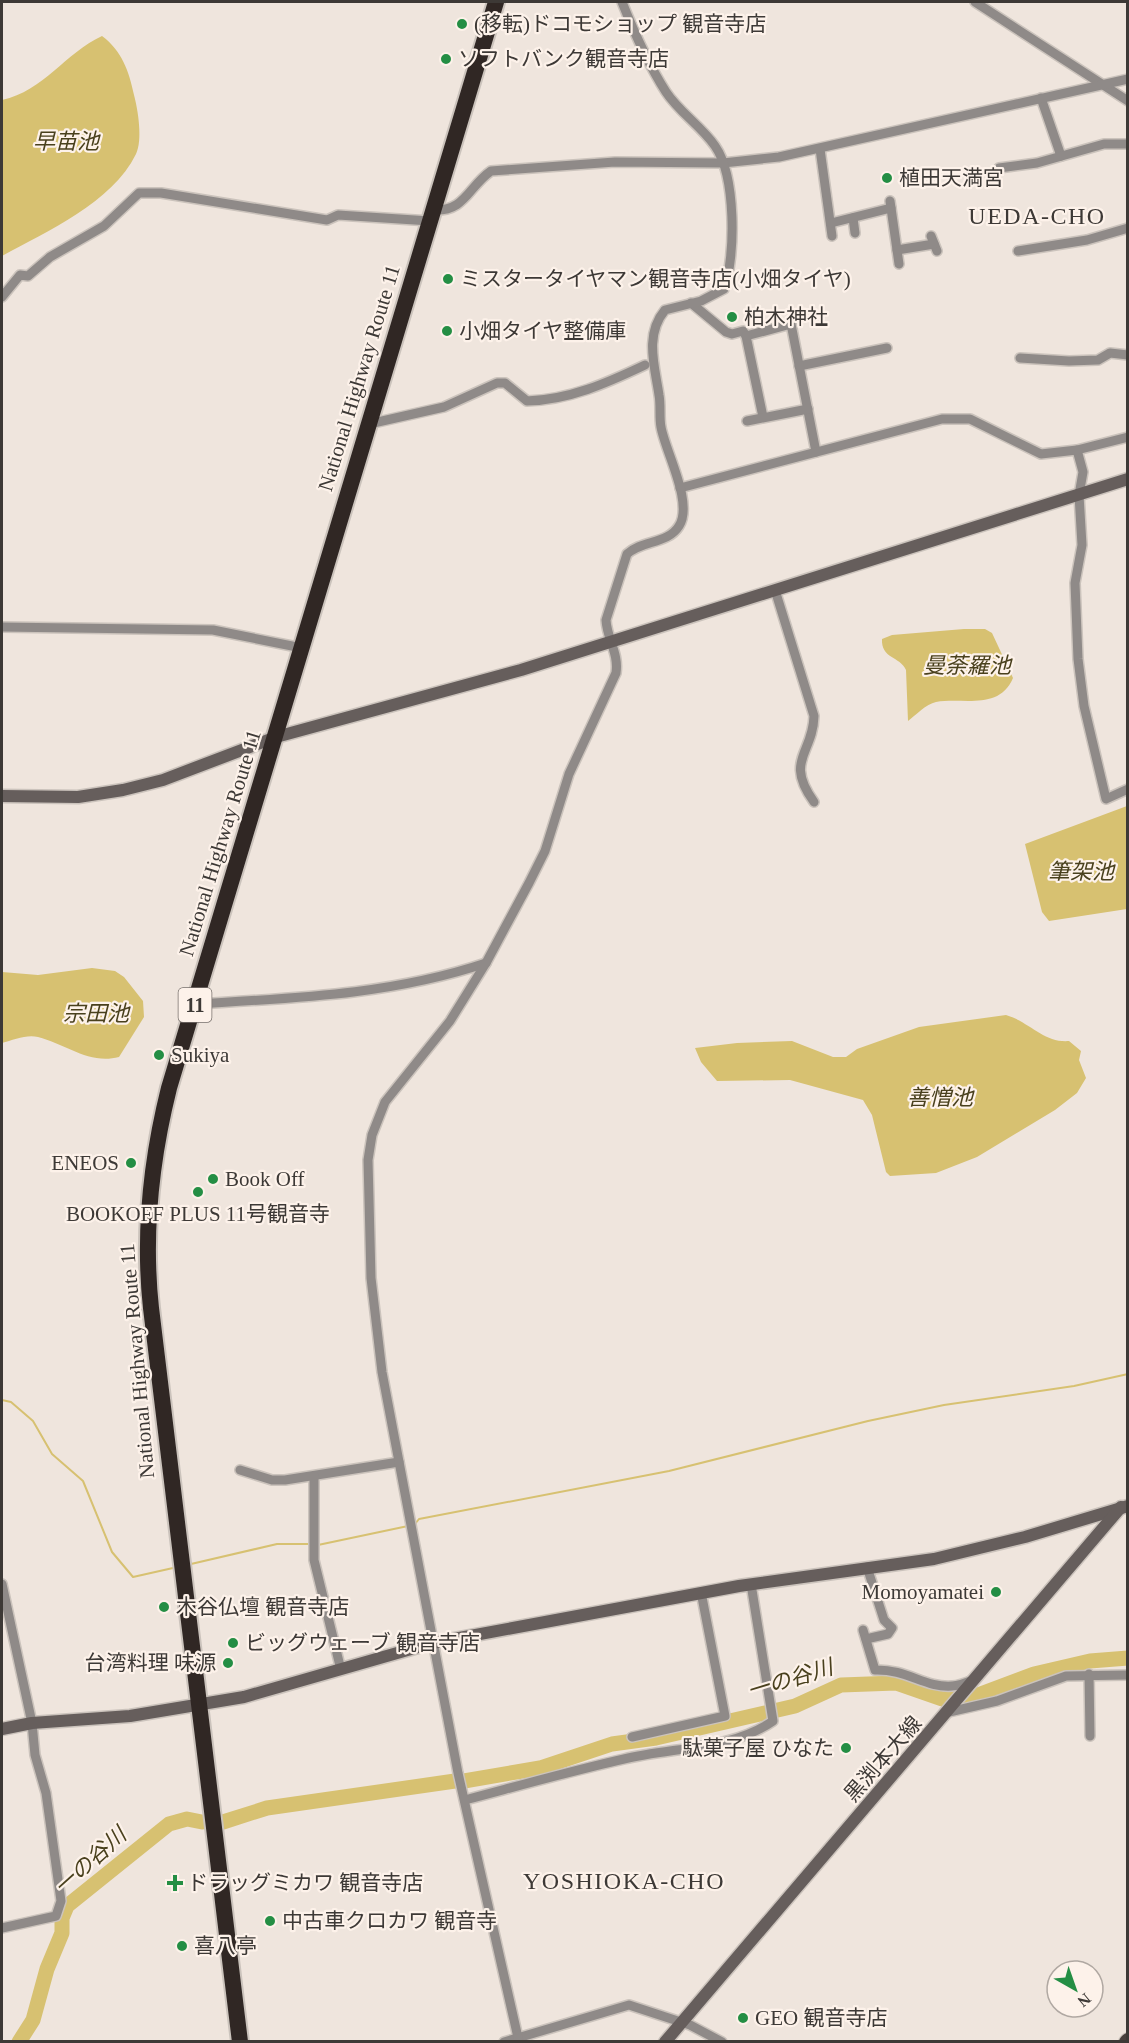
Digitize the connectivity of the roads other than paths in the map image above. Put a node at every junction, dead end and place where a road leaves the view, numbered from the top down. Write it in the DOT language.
graph roads {
  1 [pos="496,2"];
  2 [pos="622,2"];
  3 [pos="975,2"];
  4 [pos="1128,79"];
  5 [pos="1103,84"];
  6 [pos="1041,98"];
  7 [pos="1128,101"];
  8 [pos="1128,144"];
  9 [pos="820,149"];
  10 [pos="1061,156"];
  11 [pos="723,163"];
  12 [pos="999,168"];
  13 [pos="432,216"];
  14 [pos="853,218"];
  15 [pos="831,223"];
  16 [pos="1128,228"];
  17 [pos="855,232"];
  18 [pos="832,236"];
  19 [pos="934,244"];
  20 [pos="897,250"];
  21 [pos="1017,251"];
  22 [pos="899,264"];
  23 [pos="2,297"];
  24 [pos="691,303"];
  25 [pos="746,336"];
  26 [pos="887,348"];
  27 [pos="1128,355"];
  28 [pos="1020,358"];
  29 [pos="645,365"];
  30 [pos="800,366"];
  31 [pos="808,409"];
  32 [pos="763,417"];
  33 [pos="747,421"];
  34 [pos="369,424"];
  35 [pos="1128,437"];
  36 [pos="1077,450"];
  37 [pos="816,452"];
  38 [pos="1128,479"];
  39 [pos="681,488"];
  40 [pos="1078,495"];
  41 [pos="774,590"];
  42 [pos="2,627"];
  43 [pos="611,642"];
  44 [pos="302,648"];
  45 [pos="276,737"];
  46 [pos="1128,789"];
  47 [pos="2,796"];
  48 [pos="814,802"];
  49 [pos="486,963"];
  50 [pos="195,1004"];
  51 [pos="399,1462"];
  52 [pos="240,1470"];
  53 [pos="314,1476"];
  54 [pos="1125,1504"];
  55 [pos="867,1567"];
  56 [pos="2,1584"];
  57 [pos="751,1584"];
  58 [pos="701,1592"];
  59 [pos="432,1643"];
  60 [pos="341,1670"];
  61 [pos="1089,1674"];
  62 [pos="1128,1675"];
  63 [pos="977,1678"];
  64 [pos="199,1704"];
  65 [pos="949,1712"];
  66 [pos="32,1723"];
  67 [pos="2,1730"];
  68 [pos="1090,1736"];
  69 [pos="632,1737"];
  70 [pos="465,1800"];
  71 [pos="2,1929"];
  72 [pos="680,2024"];
  73 [pos="519,2040"];
  74 [pos="240,2042"];
  75 [pos="504,2042"];
  76 [pos="665,2042"];
  77 [pos="722,2042"];
  1 -- 13 [label="highway, National Highway Route 11 / 11"];
  2 -- 11 [label="street"];
  3 -- 5 [label="street"];
  4 -- 5 [label="street"];
  5 -- 6 [label="street"];
  5 -- 7 [label="street"];
  6 -- 9 [label="street"];
  6 -- 10 [label="street"];
  8 -- 10 [label="street"];
  9 -- 11 [label="street"];
  9 -- 15 [label="street"];
  10 -- 12 [label="street"];
  11 -- 13 [label="street"];
  11 -- 24 [label="street"];
  13 -- 23 [label="street"];
  13 -- 34 [label="highway, National Highway Route 11 / 11"];
  14 -- 15 [label="street"];
  14 -- 17 [label="street"];
  14 -- 20 [label="street"];
  15 -- 18 [label="street"];
  16 -- 21 [label="street"];
  19 -- 20 [label="street"];
  20 -- 22 [label="street"];
  24 -- 25 [label="street"];
  24 -- 39 [label="street"];
  25 -- 30 [label="street"];
  25 -- 32 [label="street"];
  26 -- 30 [label="street"];
  27 -- 28 [label="street"];
  29 -- 34 [label="street"];
  30 -- 31 [label="street"];
  31 -- 32 [label="street"];
  31 -- 37 [label="street"];
  32 -- 33 [label="street"];
  34 -- 44 [label="highway, National Highway Route 11 / 11"];
  35 -- 36 [label="street"];
  36 -- 37 [label="street"];
  36 -- 40 [label="street"];
  37 -- 39 [label="street"];
  38 -- 40 [label="street"];
  39 -- 43 [label="street"];
  40 -- 41 [label="street"];
  40 -- 46 [label="street"];
  41 -- 43 [label="street"];
  41 -- 48 [label="street"];
  42 -- 44 [label="street"];
  43 -- 45 [label="street"];
  43 -- 49 [label="street"];
  44 -- 45 [label="highway, National Highway Route 11 / 11"];
  45 -- 47 [label="street"];
  45 -- 50 [label="highway, National Highway Route 11 / 11"];
  49 -- 50 [label="street"];
  49 -- 51 [label="street"];
  50 -- 64 [label="highway, National Highway Route 11 / 11"];
  51 -- 53 [label="street"];
  51 -- 59 [label="street"];
  52 -- 53 [label="street"];
  53 -- 60 [label="street"];
  54 -- 55 [label="street"];
  54 -- 63 [label="street, 黒渕本大線"];
  55 -- 57 [label="street"];
  55 -- 63 [label="street"];
  56 -- 66 [label="street"];
  57 -- 58 [label="street"];
  57 -- 70 [label="street"];
  58 -- 59 [label="street"];
  58 -- 69 [label="street"];
  59 -- 60 [label="street"];
  59 -- 70 [label="street"];
  60 -- 64 [label="street"];
  61 -- 62 [label="street"];
  61 -- 65 [label="street"];
  61 -- 68 [label="street"];
  63 -- 65 [label="street, 黒渕本大線"];
  64 -- 66 [label="street"];
  64 -- 74 [label="highway, National Highway Route 11 / 11"];
  65 -- 72 [label="street, 黒渕本大線"];
  66 -- 67 [label="street"];
  66 -- 71 [label="street"];
  70 -- 73 [label="street"];
  72 -- 73 [label="street"];
  72 -- 76 [label="street, 黒渕本大線"];
  72 -- 77 [label="street"];
  73 -- 75 [label="street"];
}
